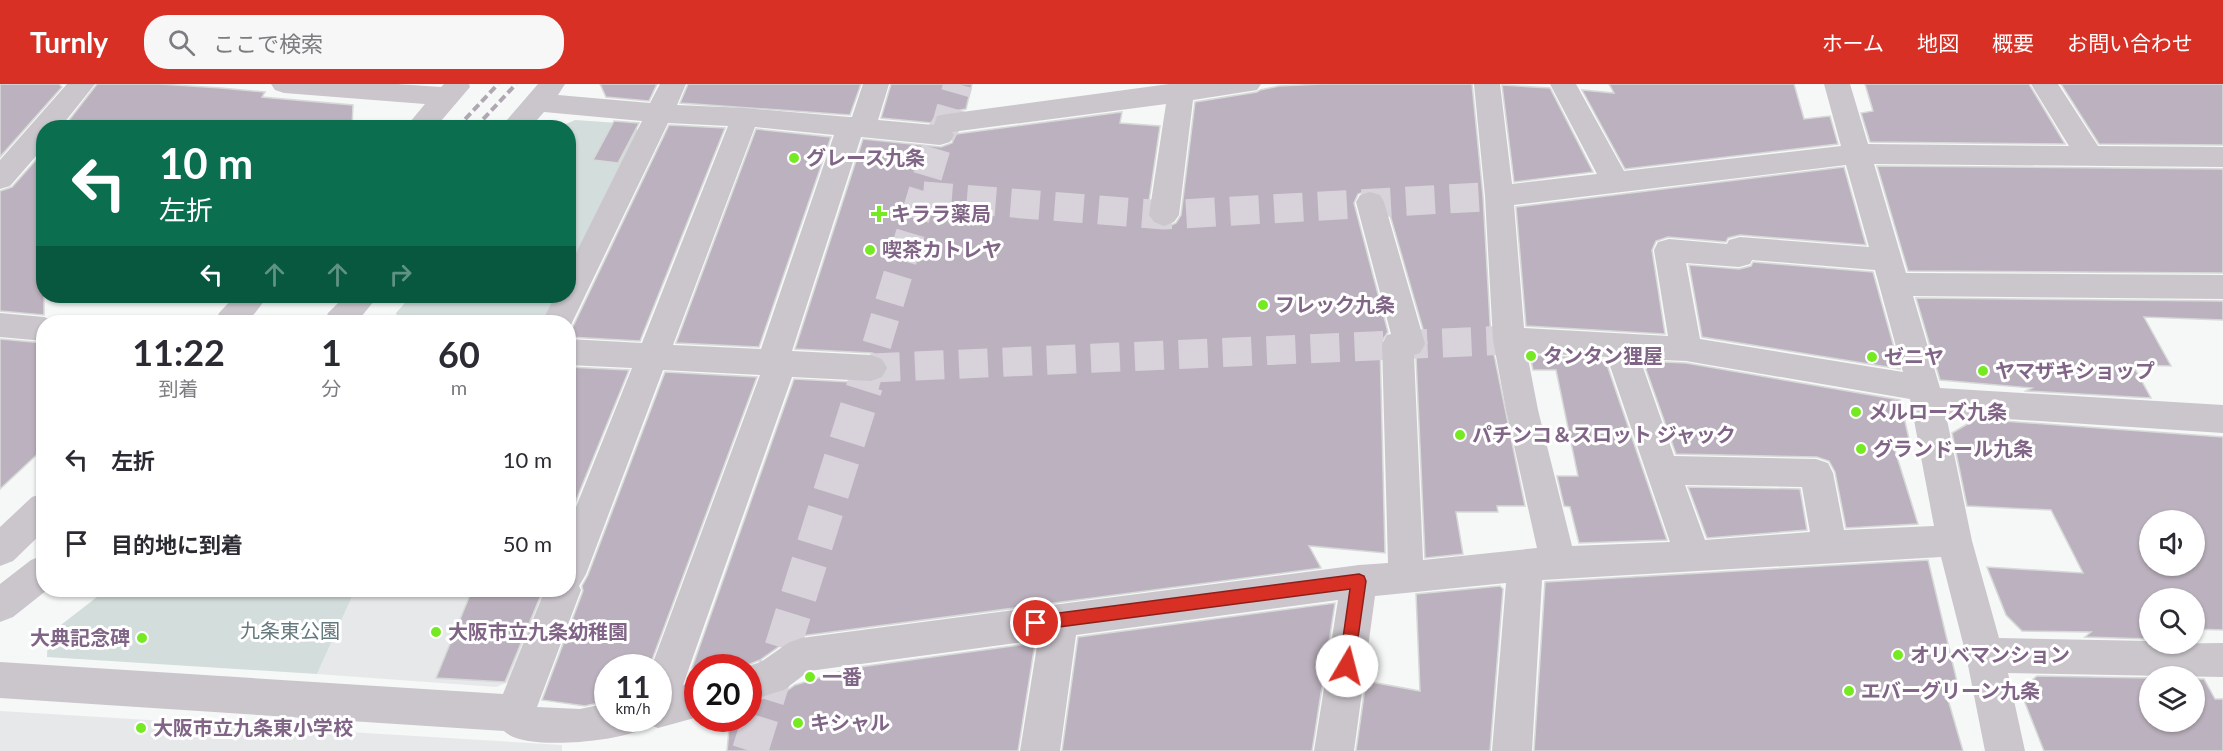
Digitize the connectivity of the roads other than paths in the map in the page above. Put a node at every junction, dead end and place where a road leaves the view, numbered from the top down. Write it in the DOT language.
graph roads {
  1 [pos="82,84"];
  2 [pos="284,84"];
  3 [pos="673,84"];
  4 [pos="876,84"];
  5 [pos="1248,84"];
  6 [pos="1487,84"];
  7 [pos="1563,84"];
  8 [pos="1837,84"];
  9 [pos="2044,84"];
  10 [pos="383,88"];
  11 [pos="1181,88"];
  12 [pos="453,91"];
  13 [pos="545,93"];
  14 [pos="1092,94"];
  15 [pos="658,113"];
  16 [pos="746,117"];
  17 [pos="51,120"];
  18 [pos="426,120"];
  19 [pos="521,120"];
  20 [pos="856,127"];
  21 [pos="1858,154"];
  22 [pos="2090,156"];
  23 [pos="31,157"];
  24 [pos="2223,157"];
  25 [pos="0,178"];
  26 [pos="1616,183"];
  27 [pos="1499,196"];
  28 [pos="1370,202"];
  29 [pos="1164,215"];
  30 [pos="1891,272"];
  31 [pos="576,284"];
  32 [pos="2223,287"];
  33 [pos="247,303"];
  34 [pos="357,303"];
  35 [pos="236,315"];
  36 [pos="345,315"];
  37 [pos="0,325"];
  38 [pos="36,328"];
  39 [pos="1509,340"];
  40 [pos="1620,346"];
  41 [pos="1686,349"];
  42 [pos="576,352"];
  43 [pos="653,357"];
  44 [pos="776,363"];
  45 [pos="871,368"];
  46 [pos="1925,394"];
  47 [pos="2223,419"];
  48 [pos="1663,470"];
  49 [pos="36,516"];
  50 [pos="1954,542"];
  51 [pos="1830,546"];
  52 [pos="0,550"];
  53 [pos="576,554"];
  54 [pos="1694,557"];
  55 [pos="1542,564"];
  56 [pos="36,577"];
  57 [pos="1406,578"];
  58 [pos="1359,581"];
  59 [pos="560,597"];
  60 [pos="0,605"];
  61 [pos="1060,620"];
  62 [pos="1985,655"];
  63 [pos="2223,660"];
  64 [pos="672,661"];
  65 [pos="0,680"];
  66 [pos="762,680"];
  67 [pos="515,713"];
  68 [pos="594,732"];
  69 [pos="576,740"];
  70 [pos="1040,751"];
  71 [pos="1334,751"];
  72 [pos="1512,751"];
  73 [pos="2005,751"];
  1 -- 17 [label="street"];
  2 -- 10 [label="street"];
  3 -- 15 [label="street"];
  4 -- 20 [label="street"];
  5 -- 11 [label="street"];
  6 -- 27 [label="street"];
  7 -- 26 [label="street"];
  8 -- 21 [label="street"];
  9 -- 22 [label="street"];
  10 -- 12 [label="street"];
  11 -- 14 [label="street"];
  11 -- 29 [label="street"];
  12 -- 18 [label="street"];
  13 -- 15 [label="street"];
  13 -- 19 [label="street"];
  14 -- 20 [label="street"];
  15 -- 16 [label="street"];
  15 -- 31 [label="street"];
  16 -- 20 [label="street"];
  16 -- 43 [label="street"];
  20 -- 44 [label="street"];
  21 -- 22 [label="street"];
  21 -- 26 [label="street"];
  21 -- 30 [label="street"];
  22 -- 24 [label="street"];
  23 -- 25 [label="street"];
  26 -- 27 [label="street"];
  27 -- 39 [label="street"];
  28 -- 57 [label="street"];
  30 -- 32 [label="street"];
  30 -- 41 [label="street"];
  30 -- 46 [label="street"];
  33 -- 35 [label="street"];
  34 -- 36 [label="street"];
  37 -- 38 [label="street"];
  39 -- 40 [label="street"];
  39 -- 55 [label="street"];
  40 -- 41 [label="street"];
  40 -- 48 [label="street"];
  41 -- 46 [label="street"];
  42 -- 43 [label="street"];
  43 -- 44 [label="street"];
  43 -- 53 [label="street"];
  44 -- 45 [label="street"];
  44 -- 64 [label="street"];
  46 -- 47 [label="street"];
  46 -- 50 [label="street"];
  48 -- 51 [label="street"];
  48 -- 54 [label="street"];
  49 -- 52 [label="street"];
  50 -- 51 [label="street"];
  50 -- 62 [label="street"];
  51 -- 54 [label="street"];
  54 -- 55 [label="street"];
  55 -- 57 [label="street"];
  55 -- 72 [label="street"];
  56 -- 60 [label="street"];
  57 -- 58 [label="street"];
  58 -- 61 [label="street"];
  58 -- 71 [label="street"];
  59 -- 67 [label="street"];
  61 -- 66 [label="street"];
  61 -- 70 [label="street"];
  62 -- 63 [label="street"];
  62 -- 73 [label="street"];
  65 -- 67 [label="street"];
  67 -- 69 [label="street"];
  68 -- 69 [label="street"];
}
